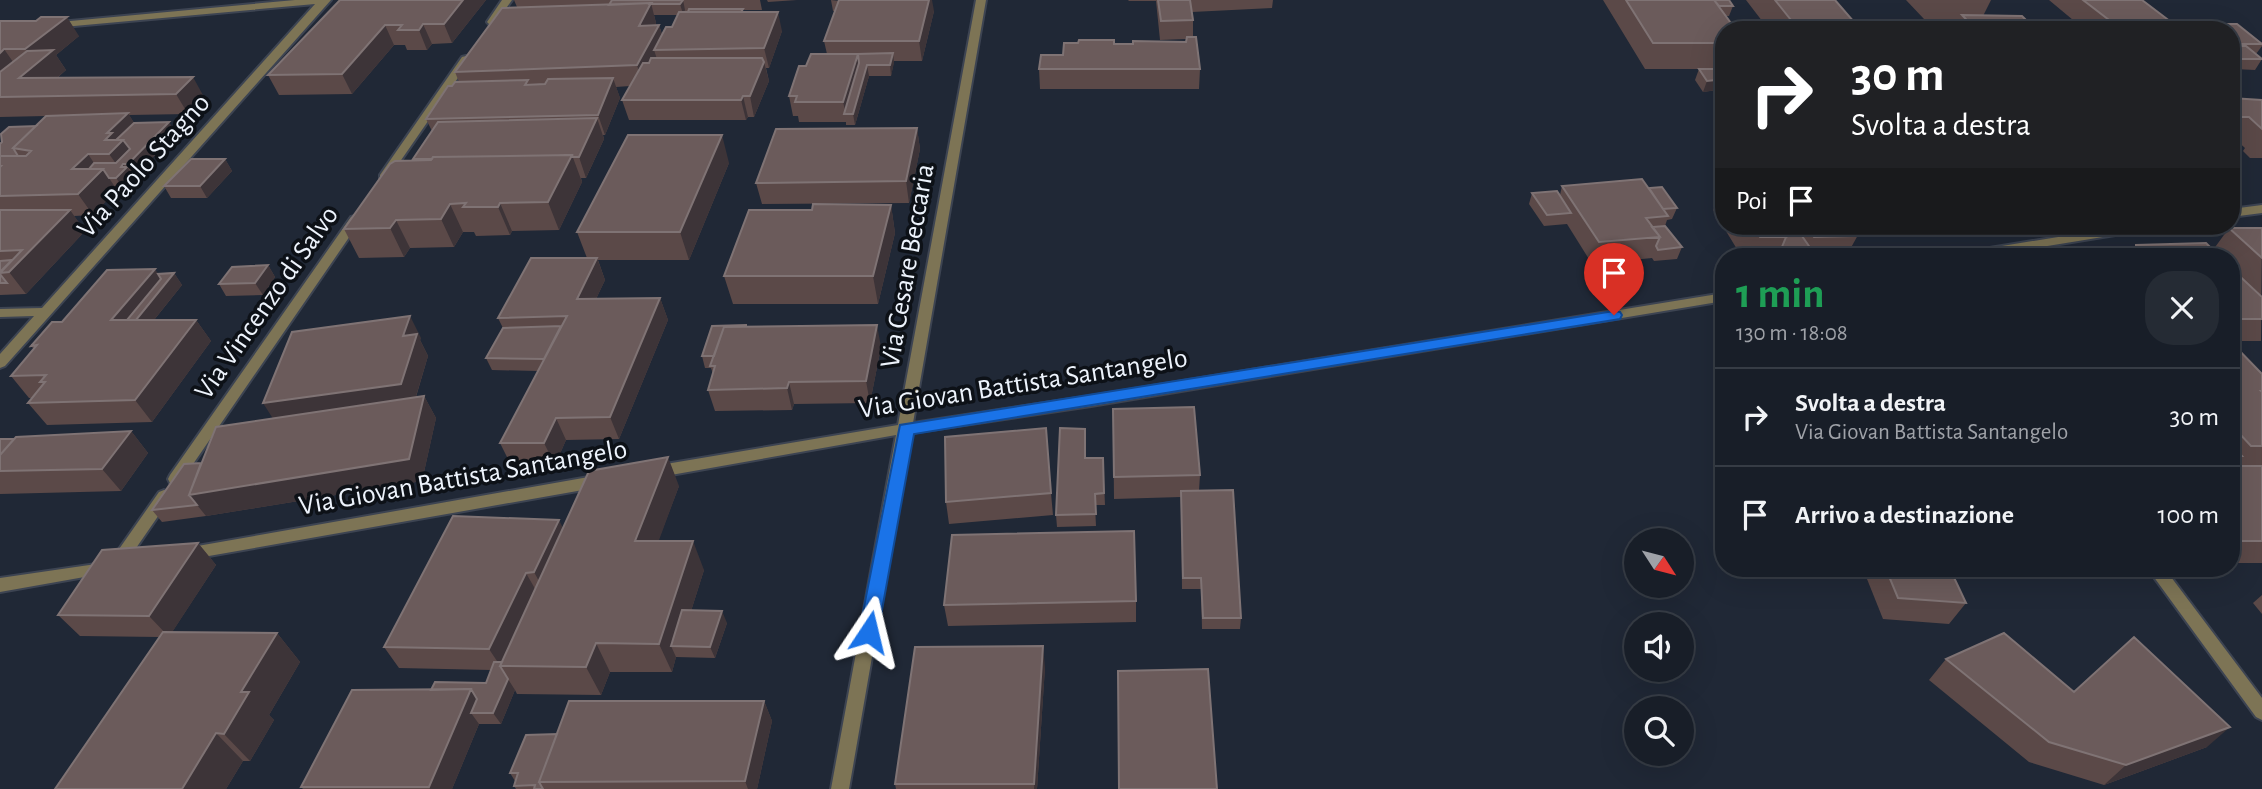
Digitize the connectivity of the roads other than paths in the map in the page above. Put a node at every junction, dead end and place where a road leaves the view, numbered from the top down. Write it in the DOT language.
graph roads {
  1 [pos="325,0"];
  2 [pos="507,0"];
  3 [pos="981,0"];
  4 [pos="41,26"];
  5 [pos="2262,209"];
  6 [pos="2240,212"];
  7 [pos="2092,235"];
  8 [pos="2013,248"];
  9 [pos="1715,298"];
  10 [pos="46,312"];
  11 [pos="0,313"];
  12 [pos="0,363"];
  13 [pos="906,429"];
  14 [pos="642,474"];
  15 [pos="615,478"];
  16 [pos="164,557"];
  17 [pos="140,561"];
  18 [pos="116,565"];
  19 [pos="2162,577"];
  20 [pos="0,585"];
  21 [pos="2262,712"];
  22 [pos="840,789"];
  1 -- 4 [label="street"];
  1 -- 10 [label="street, Via Paolo Stagno"];
  2 -- 18 [label="street, Via Vincenzo di Salvo"];
  3 -- 13 [label="street, Via Cesare Beccaria"];
  5 -- 6 [label="street"];
  7 -- 8 [label="street"];
  9 -- 13 [label="street, Via Giovan Battista Santangelo"];
  10 -- 11 [label="street"];
  10 -- 12 [label="street, Via Paolo Stagno"];
  13 -- 14 [label="street, Via Giovan Battista Santangelo"];
  13 -- 22 [label="street, Via Cesare Beccaria"];
  15 -- 16 [label="street, Via Giovan Battista Santangelo"];
  17 -- 18 [label="street"];
  18 -- 20 [label="street"];
  19 -- 21 [label="street"];
}
